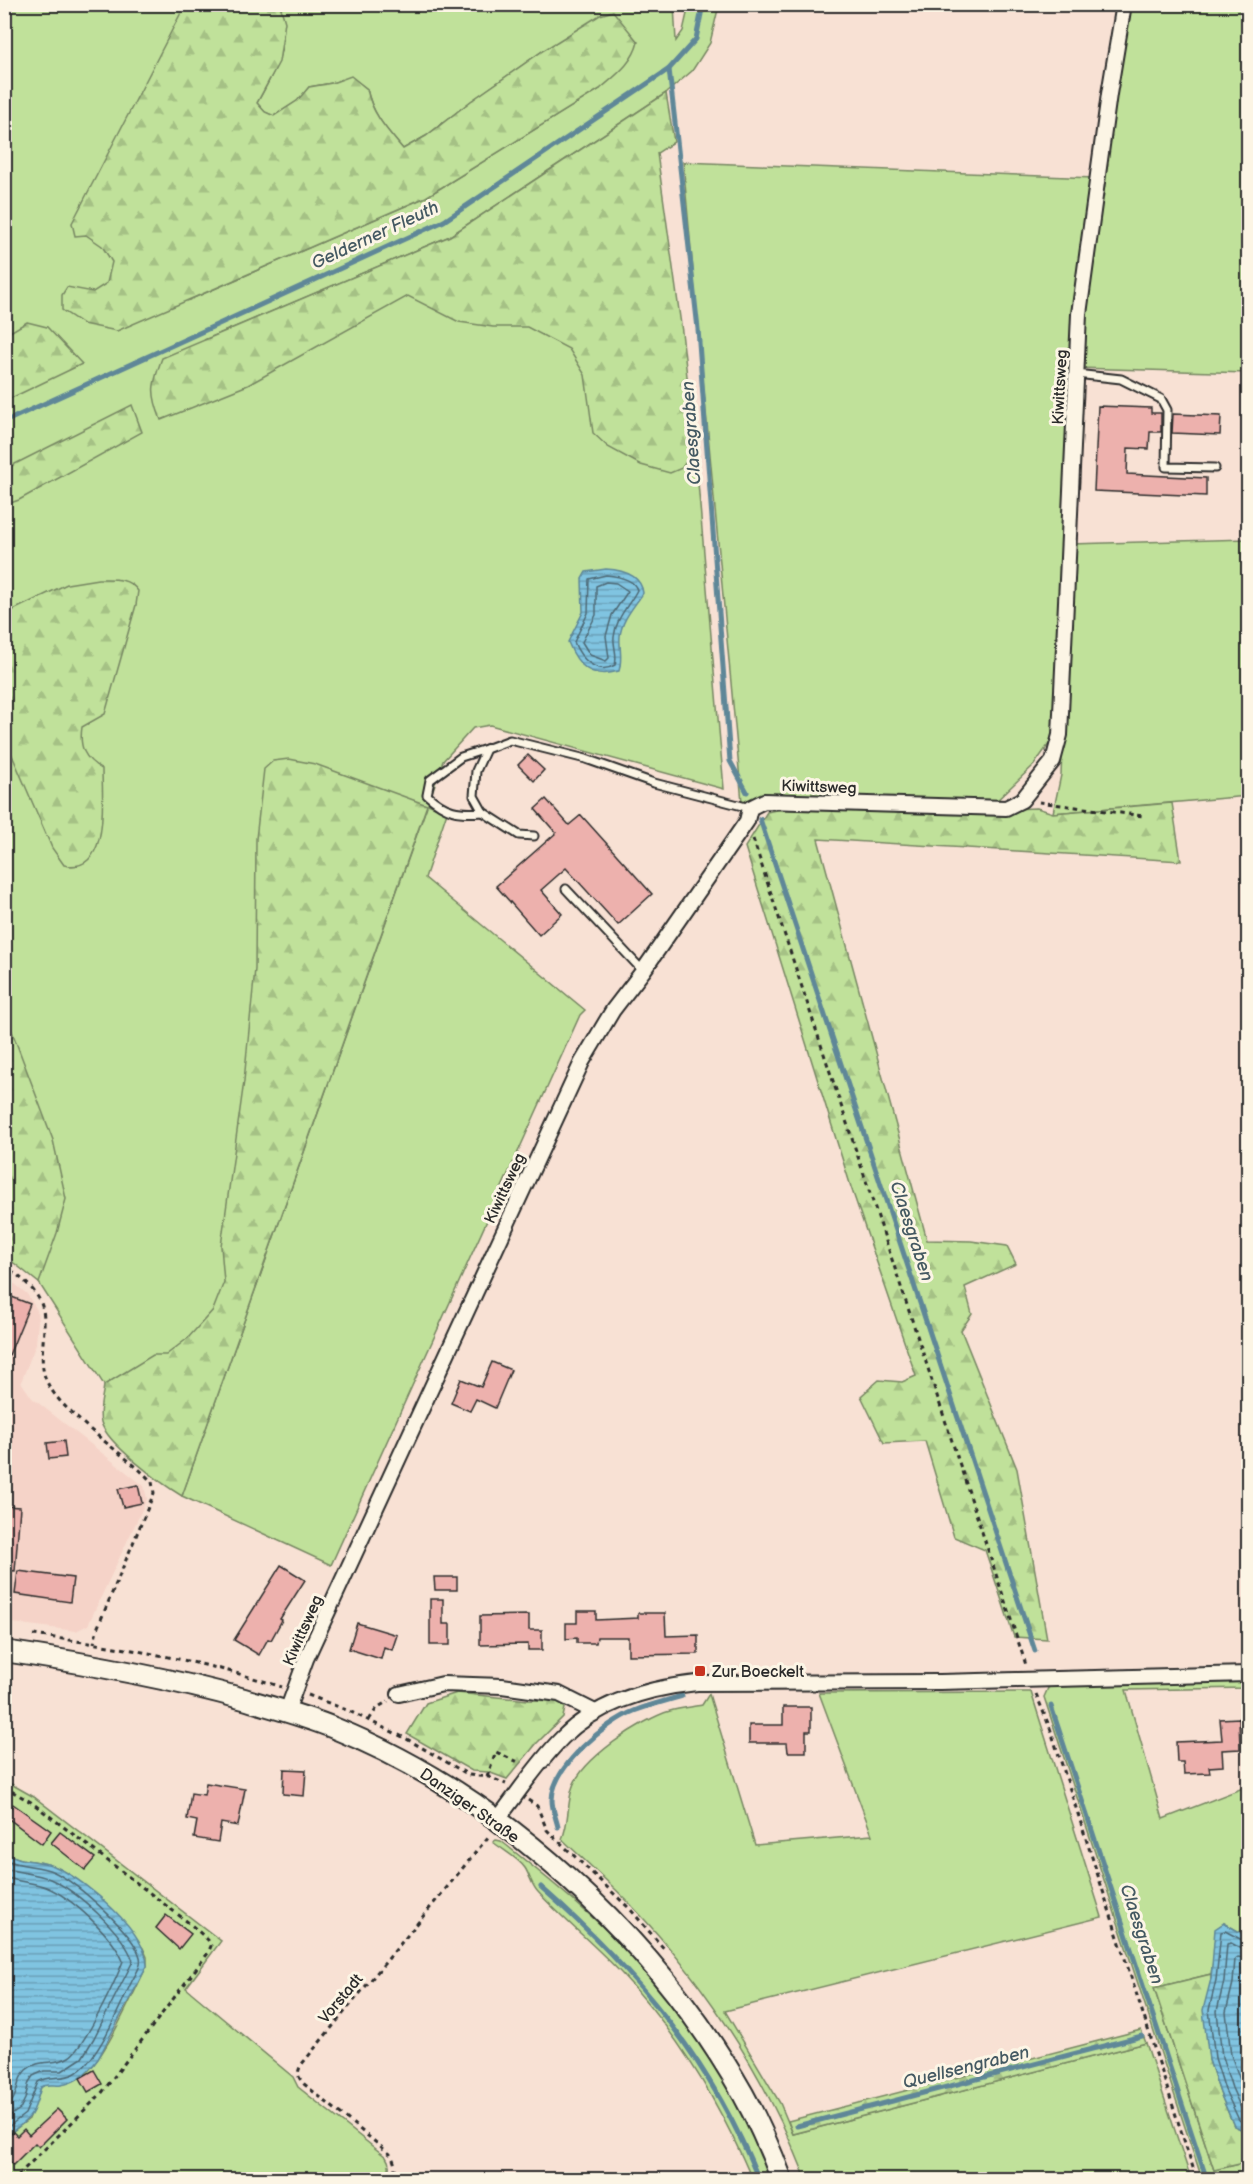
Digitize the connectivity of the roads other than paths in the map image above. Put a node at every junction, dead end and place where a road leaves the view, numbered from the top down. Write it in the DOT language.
graph roads {
  1 [pos="1124,4"];
  2 [pos="1076,374"];
  3 [pos="1215,468"];
  4 [pos="486,749"];
  5 [pos="483,812"];
  6 [pos="748,814"];
  7 [pos="534,836"];
  8 [pos="566,889"];
  9 [pos="643,971"];
  10 [pos="4,1651"];
  11 [pos="1248,1674"];
  12 [pos="399,1694"];
  13 [pos="287,1711"];
  14 [pos="595,1712"];
  15 [pos="496,1820"];
  16 [pos="782,2180"];
  1 -- 2 [label="street, Kiwittsweg"];
  2 -- 3 [label="lane"];
  2 -- 6 [label="street, Kiwittsweg"];
  4 -- 5 [label="lane"];
  4 -- 5 [label="lane"];
  4 -- 6 [label="lane"];
  5 -- 7 [label="lane"];
  6 -- 9 [label="street, Kiwittsweg"];
  8 -- 9 [label="lane"];
  9 -- 13 [label="street, Kiwittsweg"];
  10 -- 13 [label="street, Danziger Straße"];
  11 -- 14 [label="street"];
  12 -- 14 [label="street"];
  13 -- 15 [label="street, Danziger Straße"];
  14 -- 15 [label="street"];
  15 -- 16 [label="street, Danziger Straße"];
}
